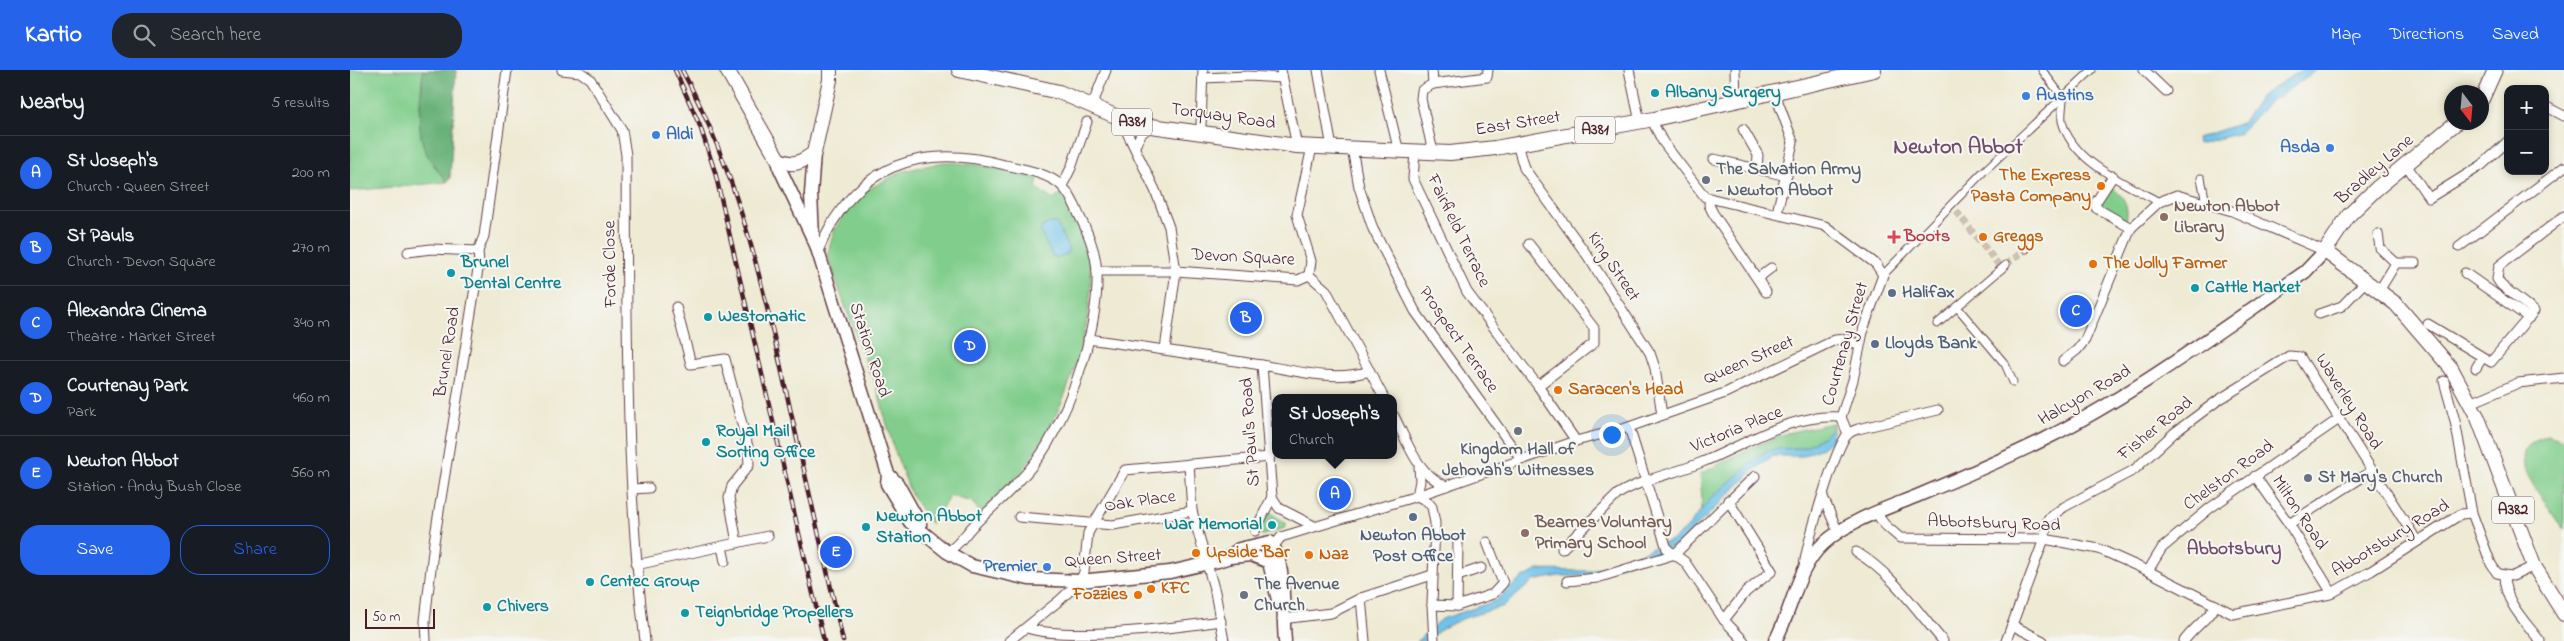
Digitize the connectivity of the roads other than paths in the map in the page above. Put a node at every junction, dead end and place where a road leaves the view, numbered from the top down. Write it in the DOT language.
graph roads {
  1 [pos="507,70"];
  2 [pos="562,70"];
  3 [pos="727,70"];
  4 [pos="959,70"];
  5 [pos="1106,70"];
  6 [pos="1318,70"];
  7 [pos="1379,70"];
  8 [pos="1432,70"];
  9 [pos="1628,70"];
  10 [pos="1735,70"];
  11 [pos="1874,70"];
  12 [pos="2042,70"];
  13 [pos="2092,70"];
  14 [pos="2144,70"];
  15 [pos="2495,70"];
  16 [pos="833,73"];
  17 [pos="1488,73"];
  18 [pos="1203,74"];
  19 [pos="1281,74"];
  20 [pos="1433,84"];
  21 [pos="2488,85"];
  22 [pos="2166,91"];
  23 [pos="1774,92"];
  24 [pos="2063,98"];
  25 [pos="1736,100"];
  26 [pos="1092,106"];
  27 [pos="2549,108"];
  28 [pos="2564,116"];
  29 [pos="1120,118"];
  30 [pos="1647,121"];
  31 [pos="1087,122"];
  32 [pos="1201,125"];
  33 [pos="1151,126"];
  34 [pos="1743,129"];
  35 [pos="2448,130"];
  36 [pos="1517,144"];
  37 [pos="2504,145"];
  38 [pos="1135,146"];
  39 [pos="1298,146"];
  40 [pos="1312,147"];
  41 [pos="1332,148"];
  42 [pos="1352,148"];
  43 [pos="1399,152"];
  44 [pos="1415,152"];
  45 [pos="1433,152"];
  46 [pos="814,153"];
  47 [pos="778,159"];
  48 [pos="1714,160"];
  49 [pos="2407,166"];
  50 [pos="2564,167"];
  51 [pos="1756,169"];
  52 [pos="1787,176"];
  53 [pos="2113,176"];
  54 [pos="2201,178"];
  55 [pos="1062,186"];
  56 [pos="1710,198"];
  57 [pos="2158,202"];
  58 [pos="2206,203"];
  59 [pos="1777,213"];
  60 [pos="2564,216"];
  61 [pos="2131,228"];
  62 [pos="2378,234"];
  63 [pos="813,238"];
  64 [pos="1528,244"];
  65 [pos="2459,247"];
  66 [pos="478,250"];
  67 [pos="818,251"];
  68 [pos="2325,251"];
  69 [pos="408,252"];
  70 [pos="2396,263"];
  71 [pos="2415,263"];
  72 [pos="2003,267"];
  73 [pos="1772,268"];
  74 [pos="1097,271"];
  75 [pos="1176,271"];
  76 [pos="2465,273"];
  77 [pos="1883,275"];
  78 [pos="1309,276"];
  79 [pos="1758,278"];
  80 [pos="2366,281"];
  81 [pos="2379,291"];
  82 [pos="1766,292"];
  83 [pos="676,307"];
  84 [pos="1957,307"];
  85 [pos="2319,314"];
  86 [pos="2529,318"];
  87 [pos="1938,324"];
  88 [pos="2428,324"];
  89 [pos="1088,339"];
  90 [pos="1859,346"];
  91 [pos="1165,349"];
  92 [pos="2300,357"];
  93 [pos="2482,358"];
  94 [pos="2063,361"];
  95 [pos="1262,365"];
  96 [pos="2476,368"];
  97 [pos="1370,371"];
  98 [pos="2564,378"];
  99 [pos="2444,381"];
  100 [pos="2013,382"];
  101 [pos="1538,386"];
  102 [pos="1382,394"];
  103 [pos="2471,403"];
  104 [pos="1938,410"];
  105 [pos="1662,416"];
  106 [pos="1841,417"];
  107 [pos="2339,419"];
  108 [pos="1397,422"];
  109 [pos="1629,427"];
  110 [pos="1848,434"];
  111 [pos="1576,441"];
  112 [pos="1270,457"];
  113 [pos="1521,459"];
  114 [pos="1189,464"];
  115 [pos="1419,467"];
  116 [pos="2372,471"];
  117 [pos="1755,476"];
  118 [pos="2255,476"];
  119 [pos="1647,481"];
  120 [pos="1446,486"];
  121 [pos="649,488"];
  122 [pos="632,489"];
  123 [pos="1416,496"];
  124 [pos="1272,497"];
  125 [pos="1823,497"];
  126 [pos="1728,500"];
  127 [pos="1192,511"];
  128 [pos="1876,513"];
  129 [pos="2472,513"];
  130 [pos="1019,517"];
  131 [pos="1093,523"];
  132 [pos="2289,524"];
  133 [pos="1314,526"];
  134 [pos="1254,531"];
  135 [pos="1838,532"];
  136 [pos="768,536"];
  137 [pos="2044,539"];
  138 [pos="2417,541"];
  139 [pos="1275,542"];
  140 [pos="1458,542"];
  141 [pos="1488,542"];
  142 [pos="737,543"];
  143 [pos="722,546"];
  144 [pos="1562,549"];
  145 [pos="947,552"];
  146 [pos="1856,552"];
  147 [pos="1676,554"];
  148 [pos="1227,558"];
  149 [pos="725,561"];
  150 [pos="1269,562"];
  151 [pos="1207,563"];
  152 [pos="636,565"];
  153 [pos="2534,566"];
  154 [pos="1481,568"];
  155 [pos="1804,568"];
  156 [pos="2148,571"];
  157 [pos="1432,575"];
  158 [pos="2504,575"];
  159 [pos="1458,576"];
  160 [pos="1080,581"];
  161 [pos="1567,582"];
  162 [pos="2332,593"];
  163 [pos="1360,598"];
  164 [pos="1432,605"];
  165 [pos="2216,605"];
  166 [pos="1457,606"];
  167 [pos="2564,614"];
  168 [pos="1282,615"];
  169 [pos="1221,620"];
  170 [pos="1724,620"];
  171 [pos="2012,626"];
  172 [pos="1027,628"];
  173 [pos="1434,640"];
  174 [pos="426,641"];
  175 [pos="645,641"];
  176 [pos="1009,641"];
  177 [pos="1224,641"];
  178 [pos="1285,641"];
  179 [pos="1365,641"];
  180 [pos="1744,641"];
  181 [pos="1775,641"];
  182 [pos="1942,641"];
  183 [pos="2006,641"];
  184 [pos="2043,641"];
  185 [pos="2184,641"];
  186 [pos="2540,641"];
  1 -- 66 [label="street, Brunel Road"];
  2 -- 122 [label="street, Forde Close"];
  3 -- 47 [label="main road, Station Road"];
  4 -- 26 [label="main road, Torquay Road / A381"];
  5 -- 26 [label="street"];
  6 -- 41 [label="street"];
  7 -- 43 [label="street"];
  8 -- 20 [label="street"];
  9 -- 30 [label="street"];
  10 -- 25 [label="street"];
  11 -- 23 [label="main road, East Street / A381"];
  12 -- 24 [label="street"];
  13 -- 24 [label="street, Courtenay Street"];
  14 -- 22 [label="street"];
  15 -- 21 [label="main road"];
  16 -- 46 [label="main road"];
  17 -- 20 [label="street"];
  18 -- 19 [label="street"];
  18 -- 32 [label="street"];
  19 -- 39 [label="street"];
  20 -- 45 [label="street"];
  23 -- 25 [label="main road, East Street / A381"];
  23 -- 52 [label="street"];
  24 -- 53 [label="street"];
  24 -- 77 [label="street, Courtenay Street"];
  25 -- 30 [label="main road, East Street / A381"];
  26 -- 29 [label="main road, Torquay Road / A381"];
  27 -- 28 [label="street"];
  29 -- 33 [label="main road, Torquay Road / A381"];
  29 -- 38 [label="street, Devon Square"];
  30 -- 36 [label="main road, East Street / A381"];
  30 -- 56 [label="street"];
  31 -- 55 [label="street"];
  33 -- 38 [label="street"];
  33 -- 39 [label="main road, Torquay Road / A381"];
  34 -- 51 [label="street"];
  35 -- 49 [label="main road, Bradley Lane"];
  36 -- 45 [label="main road, East Street / A381"];
  36 -- 105 [label="street, King Street"];
  37 -- 49 [label="street"];
  38 -- 75 [label="street, Devon Square"];
  39 -- 40 [label="main road, Torquay Road / A381"];
  40 -- 41 [label="main road, East Street / A381"];
  40 -- 78 [label="street, Devon Square"];
  41 -- 42 [label="main road, East Street / A381"];
  42 -- 43 [label="main road, East Street / A381"];
  42 -- 113 [label="street, Prospect Terrace"];
  43 -- 44 [label="main road, East Street / A381"];
  44 -- 45 [label="main road, East Street / A381"];
  44 -- 101 [label="street, Fairfield Terrace"];
  46 -- 47 [label="main road"];
  46 -- 63 [label="main road, Station Road"];
  47 -- 63 [label="main road, Station Road"];
  48 -- 51 [label="street"];
  49 -- 68 [label="main road, Bradley Lane"];
  50 -- 65 [label="street"];
  51 -- 52 [label="street"];
  52 -- 59 [label="street"];
  53 -- 57 [label="street"];
  53 -- 61 [label="street"];
  54 -- 58 [label="street"];
  55 -- 67 [label="street"];
  55 -- 74 [label="street"];
  56 -- 59 [label="street"];
  56 -- 79 [label="street"];
  57 -- 58 [label="street"];
  57 -- 61 [label="street"];
  58 -- 68 [label="street"];
  59 -- 77 [label="street"];
  60 -- 86 [label="street"];
  61 -- 94 [label="street"];
  62 -- 70 [label="street"];
  63 -- 67 [label="main road, Station Road"];
  64 -- 101 [label="street"];
  66 -- 69 [label="street"];
  66 -- 174 [label="street, Brunel Road"];
  67 -- 145 [label="main road, Station Road"];
  68 -- 80 [label="main road, A382"];
  68 -- 128 [label="main road, Halcyon Road"];
  70 -- 71 [label="street"];
  70 -- 81 [label="street"];
  72 -- 84 [label="street"];
  73 -- 79 [label="street"];
  74 -- 75 [label="street, Devon Square"];
  74 -- 89 [label="street"];
  75 -- 78 [label="street, Devon Square"];
  75 -- 91 [label="street, Devon Square"];
  76 -- 86 [label="street"];
  77 -- 90 [label="street, Courtenay Street"];
  78 -- 97 [label="street, Devon Square"];
  79 -- 82 [label="street"];
  80 -- 81 [label="main road, A382"];
  80 -- 85 [label="street"];
  81 -- 103 [label="main road, A382"];
  83 -- 142 [label="street"];
  84 -- 87 [label="street"];
  84 -- 100 [label="street"];
  86 -- 93 [label="street"];
  88 -- 93 [label="street"];
  89 -- 91 [label="street"];
  89 -- 145 [label="street"];
  90 -- 105 [label="street, Queen Street"];
  90 -- 106 [label="street, Courtenay Street"];
  91 -- 95 [label="street"];
  92 -- 107 [label="street, Waverley Road"];
  92 -- 137 [label="street, Fisher Road"];
  93 -- 96 [label="street"];
  95 -- 97 [label="street"];
  95 -- 112 [label="street, St Paul's Road"];
  97 -- 102 [label="street, Devon Square"];
  98 -- 103 [label="street"];
  99 -- 129 [label="street"];
  101 -- 111 [label="street, Fairfield Terrace"];
  103 -- 153 [label="main road, A382"];
  104 -- 110 [label="street"];
  105 -- 109 [label="street, Queen Street"];
  106 -- 110 [label="street, Courtenay Street"];
  106 -- 119 [label="street, Victoria Place"];
  107 -- 116 [label="street, Waverley Road"];
  107 -- 118 [label="street, Chelston Road"];
  108 -- 115 [label="street"];
  109 -- 111 [label="street, Queen Street"];
  109 -- 119 [label="street"];
  110 -- 125 [label="street"];
  111 -- 113 [label="street, Queen Street"];
  112 -- 114 [label="street, Oak Place"];
  112 -- 124 [label="street, St Paul's Road"];
  113 -- 120 [label="street, Queen Street"];
  114 -- 127 [label="street, Oak Place"];
  114 -- 131 [label="street, Oak Place"];
  115 -- 120 [label="street"];
  115 -- 123 [label="street"];
  116 -- 132 [label="street"];
  116 -- 138 [label="street, Waverley Road"];
  117 -- 126 [label="street"];
  118 -- 132 [label="street, Milton Road"];
  118 -- 156 [label="street, Chelston Road"];
  119 -- 144 [label="street, Victoria Place"];
  119 -- 147 [label="street"];
  120 -- 123 [label="street, Queen Street"];
  121 -- 122 [label="street"];
  122 -- 152 [label="street, Forde Close"];
  123 -- 133 [label="street, Queen Street"];
  123 -- 157 [label="street"];
  124 -- 133 [label="street, St Paul's Road"];
  124 -- 134 [label="street, St Paul's Road"];
  125 -- 135 [label="street"];
  125 -- 155 [label="street"];
  126 -- 147 [label="street"];
  126 -- 170 [label="street"];
  127 -- 131 [label="street, Oak Place"];
  127 -- 151 [label="street, Oak Place"];
  128 -- 135 [label="main road, Halcyon Road"];
  128 -- 137 [label="street, Abbotsbury Road"];
  129 -- 138 [label="street, Abbotsbury Road"];
  129 -- 158 [label="street"];
  130 -- 131 [label="street, Oak Place"];
  131 -- 160 [label="street, Oak Place"];
  132 -- 162 [label="street, Milton Road"];
  133 -- 139 [label="street, Queen Street"];
  135 -- 155 [label="main road, Halcyon Road"];
  136 -- 142 [label="street"];
  137 -- 156 [label="street, Abbotsbury Road"];
  137 -- 171 [label="street, Fisher Road"];
  138 -- 162 [label="street, Abbotsbury Road"];
  139 -- 148 [label="main road, Queen Street"];
  139 -- 150 [label="street"];
  139 -- 168 [label="main road"];
  140 -- 159 [label="street"];
  141 -- 166 [label="street"];
  142 -- 143 [label="street"];
  143 -- 149 [label="street"];
  143 -- 152 [label="street"];
  145 -- 160 [label="main road, Queen Street"];
  146 -- 182 [label="street"];
  147 -- 161 [label="street"];
  147 -- 170 [label="street"];
  148 -- 150 [label="main road"];
  148 -- 151 [label="main road, Queen Street"];
  150 -- 168 [label="main road"];
  151 -- 160 [label="main road, Queen Street"];
  151 -- 169 [label="street, Oak Place"];
  152 -- 175 [label="street, Forde Close"];
  153 -- 158 [label="street"];
  153 -- 167 [label="main road, A382"];
  154 -- 159 [label="street"];
  155 -- 181 [label="main road, Halcyon Road"];
  156 -- 165 [label="street, Abbotsbury Road"];
  157 -- 163 [label="street"];
  157 -- 164 [label="street"];
  158 -- 186 [label="street"];
  159 -- 166 [label="street"];
  160 -- 172 [label="street"];
  162 -- 165 [label="street, Abbotsbury Road"];
  163 -- 168 [label="street"];
  163 -- 179 [label="street"];
  164 -- 166 [label="street"];
  164 -- 173 [label="street"];
  165 -- 185 [label="street"];
  168 -- 178 [label="main road"];
  169 -- 172 [label="street"];
  169 -- 177 [label="street, Oak Place"];
  170 -- 180 [label="street"];
  171 -- 183 [label="street, Fisher Road"];
  171 -- 184 [label="street"];
  172 -- 176 [label="street"];
}
